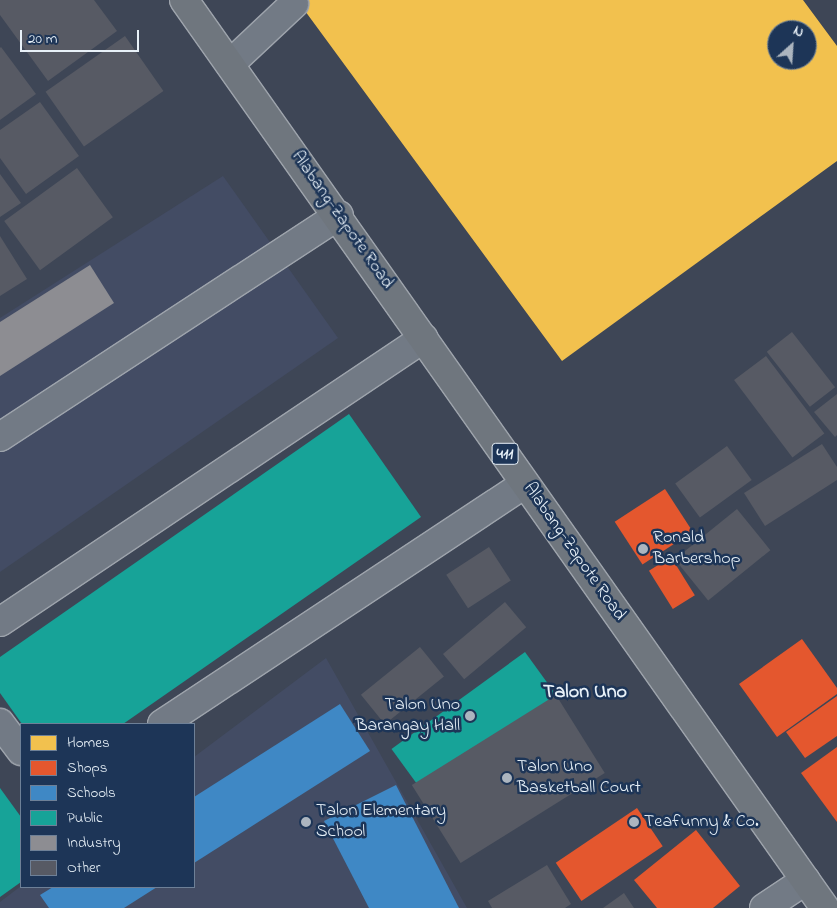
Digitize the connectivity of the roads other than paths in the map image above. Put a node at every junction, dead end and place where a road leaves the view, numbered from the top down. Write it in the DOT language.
graph roads {
  1 [pos="184,0"];
  2 [pos="294,4"];
  3 [pos="230,64"];
  4 [pos="339,215"];
  5 [pos="424,338"];
  6 [pos="0,437"];
  7 [pos="525,484"];
  8 [pos="0,622"];
  9 [pos="0,723"];
  10 [pos="164,723"];
  11 [pos="20,750"];
  12 [pos="806,880"];
  13 [pos="764,908"];
  14 [pos="825,908"];
  1 -- 3 [label="highway, Alabang-Zapote Road / 411"];
  2 -- 3 [label="street"];
  3 -- 4 [label="highway, Alabang-Zapote Road / 411"];
  4 -- 5 [label="highway, Alabang-Zapote Road / 411"];
  4 -- 6 [label="street"];
  5 -- 7 [label="highway, Alabang-Zapote Road / 411"];
  5 -- 8 [label="street"];
  7 -- 10 [label="street"];
  7 -- 12 [label="highway, Alabang-Zapote Road / 411"];
  9 -- 11 [label="street"];
  12 -- 13 [label="street"];
  12 -- 14 [label="highway, Alabang-Zapote Road / 411"];
}
